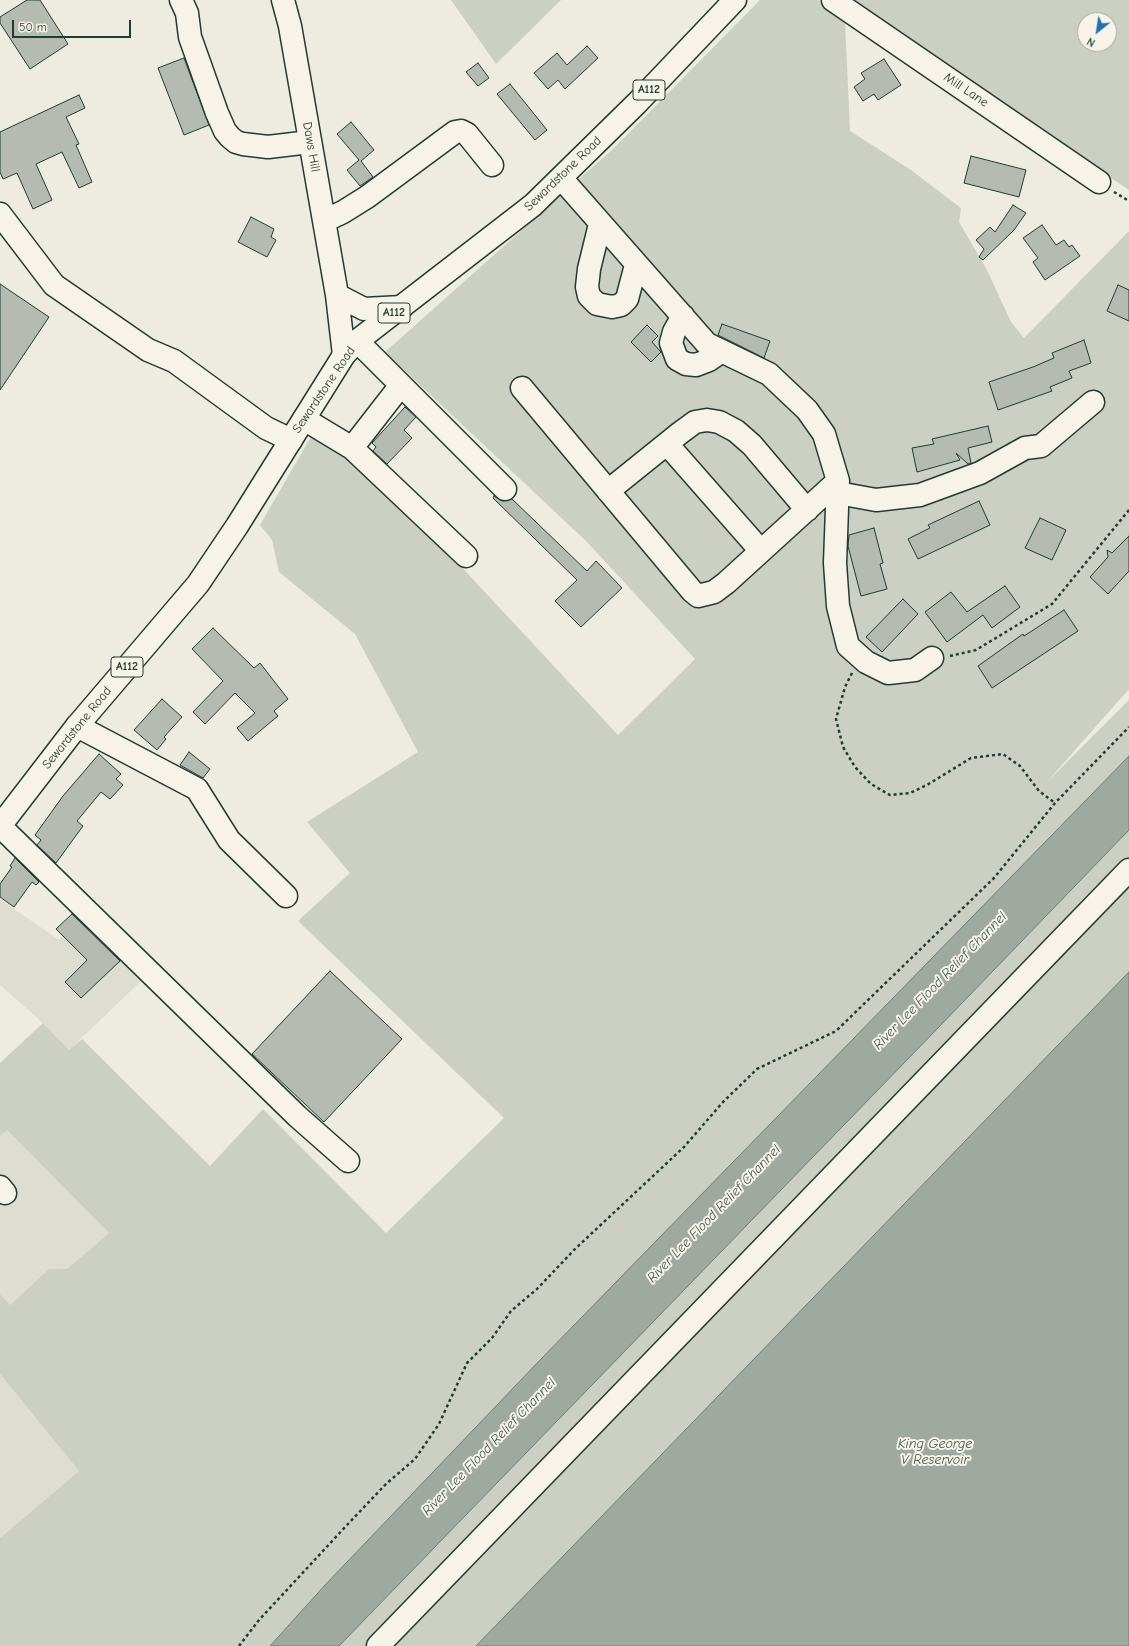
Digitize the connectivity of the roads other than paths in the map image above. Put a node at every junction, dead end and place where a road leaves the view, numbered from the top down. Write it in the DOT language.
graph roads {
  1 [pos="167,0"];
  2 [pos="181,0"];
  3 [pos="283,0"];
  4 [pos="735,0"];
  5 [pos="833,0"];
  6 [pos="188,24"];
  7 [pos="310,142"];
  8 [pos="492,165"];
  9 [pos="561,178"];
  10 [pos="1099,182"];
  11 [pos="0,214"];
  12 [pos="324,221"];
  13 [pos="600,224"];
  14 [pos="636,265"];
  15 [pos="337,295"];
  16 [pos="402,307"];
  17 [pos="683,316"];
  18 [pos="351,348"];
  19 [pos="722,351"];
  20 [pos="401,385"];
  21 [pos="522,388"];
  22 [pos="1093,402"];
  23 [pos="304,419"];
  24 [pos="291,440"];
  25 [pos="666,444"];
  26 [pos="352,448"];
  27 [pos="838,487"];
  28 [pos="505,489"];
  29 [pos="608,492"];
  30 [pos="807,510"];
  31 [pos="761,551"];
  32 [pos="466,556"];
  33 [pos="932,658"];
  34 [pos="78,726"];
  35 [pos="2,819"];
  36 [pos="1129,870"];
  37 [pos="286,896"];
  38 [pos="348,1161"];
  39 [pos="378,1646"];
  1 -- 6 [label="main road"];
  2 -- 6 [label="main road"];
  3 -- 7 [label="main road, Daws Hill"];
  4 -- 9 [label="main road, Sewardstone Road / A112"];
  5 -- 10 [label="main road, Mill Lane"];
  6 -- 7 [label="main road"];
  7 -- 12 [label="main road, Daws Hill"];
  8 -- 12 [label="main road"];
  9 -- 13 [label="main road"];
  9 -- 16 [label="main road, Sewardstone Road / A112"];
  11 -- 24 [label="main road"];
  12 -- 15 [label="main road, Daws Hill"];
  13 -- 14 [label="main road"];
  13 -- 14 [label="main road"];
  14 -- 17 [label="main road"];
  15 -- 16 [label="main road"];
  15 -- 18 [label="main road, Daws Hill"];
  16 -- 18 [label="main road, Sewardstone Road / A112"];
  17 -- 19 [label="main road"];
  17 -- 19 [label="main road"];
  18 -- 20 [label="main road"];
  18 -- 23 [label="main road, Sewardstone Road / A112"];
  19 -- 27 [label="main road"];
  20 -- 26 [label="main road"];
  20 -- 28 [label="main road"];
  21 -- 29 [label="main road"];
  22 -- 27 [label="main road"];
  23 -- 24 [label="main road, Sewardstone Road / A112"];
  23 -- 26 [label="main road"];
  24 -- 34 [label="main road, Sewardstone Road / A112"];
  25 -- 29 [label="main road"];
  25 -- 30 [label="main road"];
  25 -- 31 [label="main road"];
  26 -- 32 [label="main road"];
  27 -- 30 [label="main road"];
  27 -- 33 [label="main road"];
  29 -- 31 [label="main road"];
  30 -- 31 [label="main road"];
  34 -- 35 [label="main road, Sewardstone Road / A112"];
  34 -- 37 [label="main road"];
  35 -- 38 [label="main road"];
  36 -- 39 [label="main road"];
}
